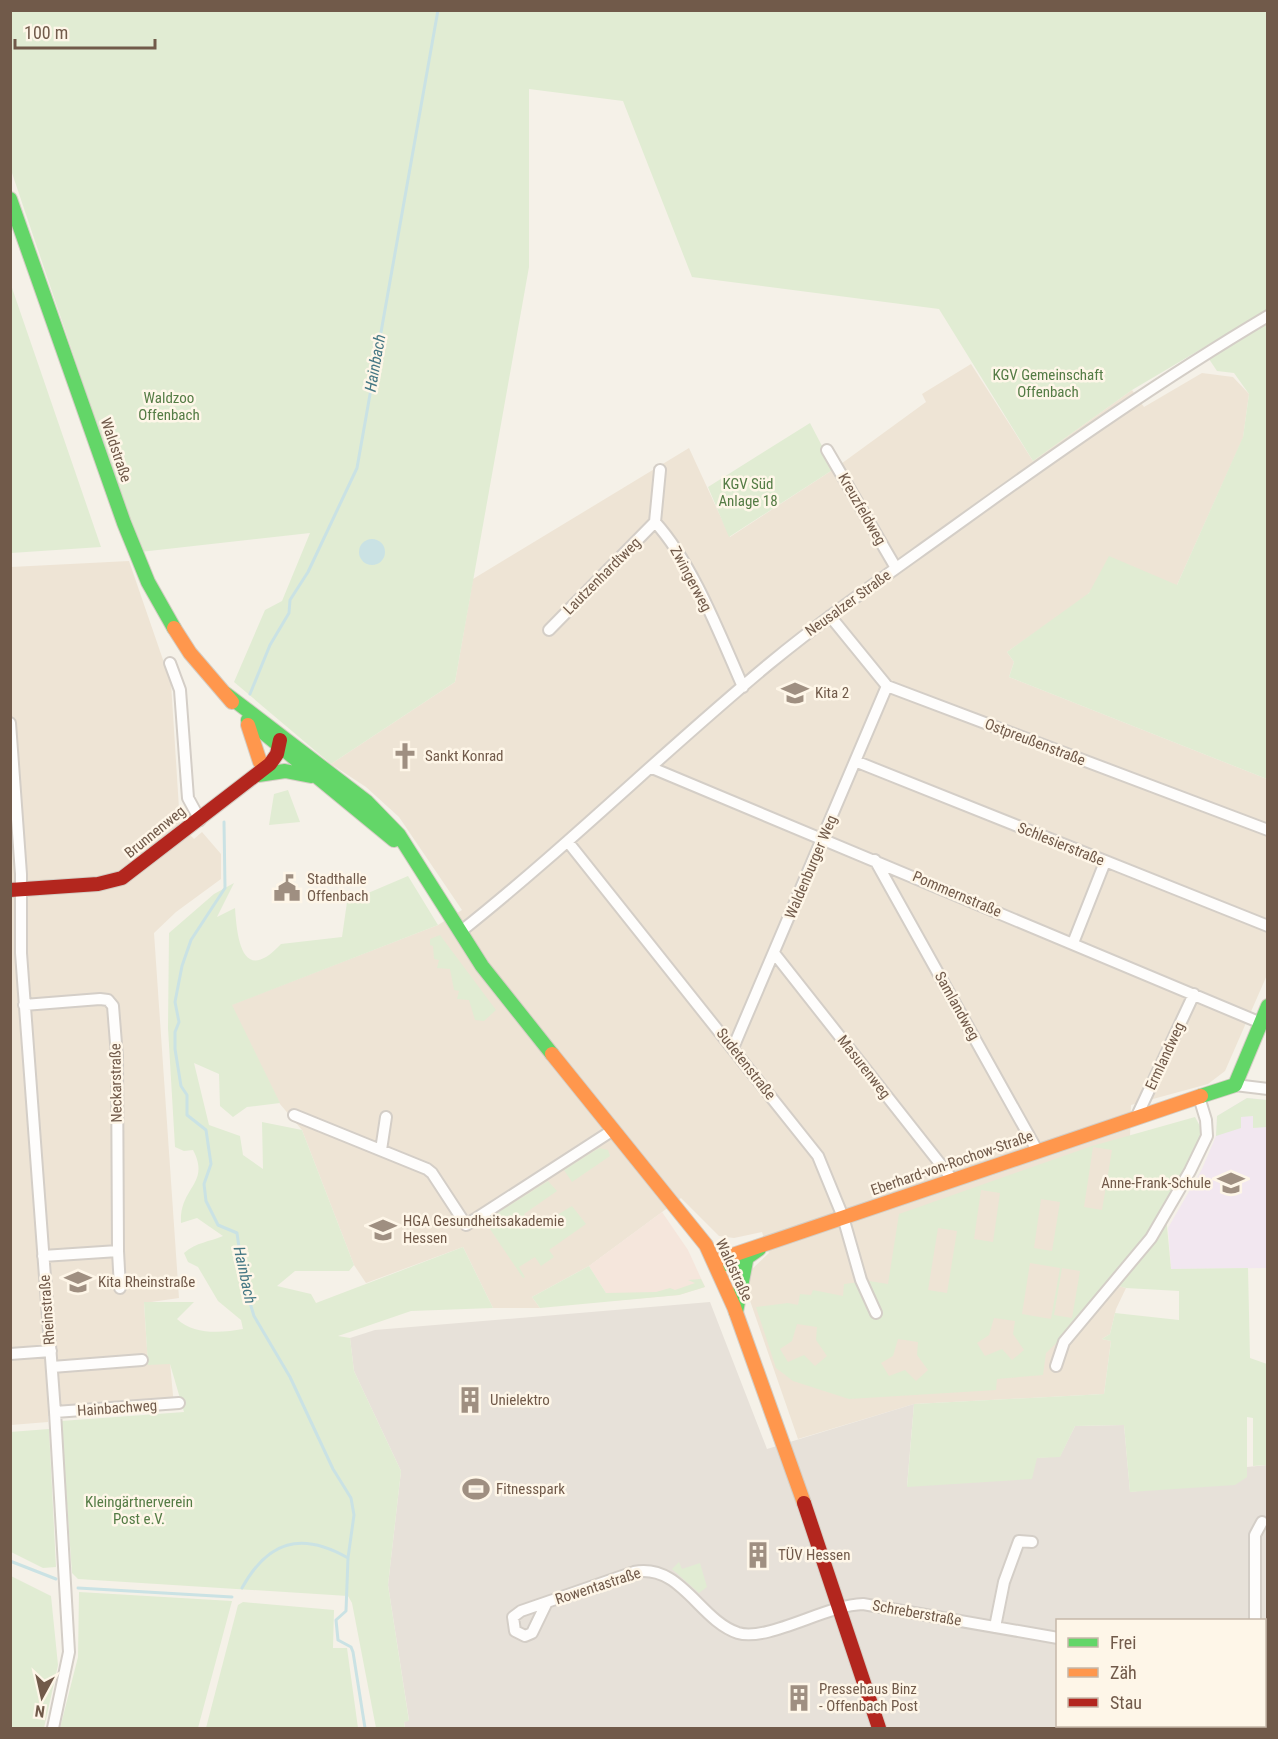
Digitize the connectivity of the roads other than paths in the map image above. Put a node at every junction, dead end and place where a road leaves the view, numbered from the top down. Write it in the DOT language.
graph roads {
  1 [pos="10,199"];
  2 [pos="1268,316"];
  3 [pos="827,450"];
  4 [pos="660,471"];
  5 [pos="655,522"];
  6 [pos="896,568"];
  7 [pos="830,616"];
  8 [pos="549,630"];
  9 [pos="170,663"];
  10 [pos="887,686"];
  11 [pos="742,687"];
  12 [pos="226,694"];
  13 [pos="244,717"];
  14 [pos="10,723"];
  15 [pos="280,742"];
  16 [pos="855,761"];
  17 [pos="260,762"];
  18 [pos="652,768"];
  19 [pos="253,776"];
  20 [pos="316,778"];
  21 [pos="200,820"];
  22 [pos="1268,830"];
  23 [pos="823,838"];
  24 [pos="568,842"];
  25 [pos="876,860"];
  26 [pos="415,861"];
  27 [pos="1105,862"];
  28 [pos="15,890"];
  29 [pos="1268,926"];
  30 [pos="460,933"];
  31 [pos="1073,943"];
  32 [pos="774,953"];
  33 [pos="1194,994"];
  34 [pos="24,1005"];
  35 [pos="1268,1006"];
  36 [pos="1260,1023"];
  37 [pos="733,1048"];
  38 [pos="1235,1085"];
  39 [pos="1268,1089"];
  40 [pos="1199,1097"];
  41 [pos="294,1115"];
  42 [pos="386,1117"];
  43 [pos="1136,1118"];
  44 [pos="613,1130"];
  45 [pos="381,1150"];
  46 [pos="1038,1152"];
  47 [pos="953,1180"];
  48 [pos="843,1217"];
  49 [pos="766,1244"];
  50 [pos="118,1251"];
  51 [pos="43,1256"];
  52 [pos="715,1261"];
  53 [pos="746,1261"];
  54 [pos="120,1288"];
  55 [pos="876,1313"];
  56 [pos="736,1315"];
  57 [pos="51,1352"];
  58 [pos="10,1354"];
  59 [pos="142,1360"];
  60 [pos="52,1366"];
  61 [pos="1056,1366"];
  62 [pos="178,1403"];
  63 [pos="55,1412"];
  64 [pos="1262,1522"];
  65 [pos="1032,1542"];
  66 [pos="547,1602"];
  67 [pos="839,1607"];
  68 [pos="1255,1619"];
  69 [pos="995,1627"];
  70 [pos="1056,1638"];
  71 [pos="53,1728"];
  72 [pos="879,1728"];
  1 -- 12 [label="main road, Waldstraße"];
  2 -- 6 [label="street, Neusalzer Straße"];
  3 -- 6 [label="street, Kreuzfeldweg"];
  4 -- 5 [label="street"];
  5 -- 8 [label="street, Lautzenhardtweg"];
  5 -- 11 [label="street, Zwingerweg"];
  6 -- 7 [label="street, Neusalzer Straße"];
  7 -- 10 [label="street"];
  7 -- 11 [label="street, Neusalzer Straße"];
  9 -- 21 [label="street, Brunnenweg"];
  10 -- 16 [label="street, Waldenburger Weg"];
  10 -- 22 [label="street, Ostpreußenstraße"];
  11 -- 18 [label="street, Neusalzer Straße"];
  12 -- 13 [label="main road, Waldstraße"];
  12 -- 15 [label="main road, Waldstraße"];
  13 -- 15 [label="main road, Waldstraße"];
  13 -- 17 [label="main road"];
  14 -- 28 [label="street, Rheinstraße"];
  15 -- 17 [label="main road"];
  15 -- 19 [label="main road"];
  15 -- 20 [label="main road, Waldstraße"];
  15 -- 26 [label="main road, Waldstraße"];
  16 -- 23 [label="street, Waldenburger Weg"];
  16 -- 27 [label="street, Schlesierstraße"];
  17 -- 19 [label="main road"];
  18 -- 23 [label="street, Pommernstraße"];
  18 -- 24 [label="street, Neusalzer Straße"];
  19 -- 20 [label="main road"];
  19 -- 21 [label="main road"];
  20 -- 26 [label="main road, Waldstraße"];
  21 -- 28 [label="main road, Brunnenweg"];
  23 -- 25 [label="street, Pommernstraße"];
  23 -- 32 [label="street, Waldenburger Weg"];
  24 -- 30 [label="street, Neusalzer Straße"];
  24 -- 37 [label="street, Sudetenstraße"];
  25 -- 31 [label="street, Pommernstraße"];
  25 -- 46 [label="street, Samlandweg"];
  26 -- 30 [label="main road, Waldstraße"];
  27 -- 29 [label="street, Schlesierstraße"];
  27 -- 31 [label="street"];
  28 -- 34 [label="street, Rheinstraße"];
  30 -- 44 [label="main road, Waldstraße"];
  31 -- 33 [label="street, Pommernstraße"];
  32 -- 37 [label="street, Waldenburger Weg"];
  32 -- 47 [label="street, Masurenweg"];
  33 -- 36 [label="street, Pommernstraße"];
  33 -- 43 [label="street, Ermlandweg"];
  34 -- 50 [label="street, Neckarstraße"];
  34 -- 51 [label="street, Rheinstraße"];
  35 -- 36 [label="main road"];
  36 -- 38 [label="main road"];
  37 -- 48 [label="street, Sudetenstraße"];
  38 -- 39 [label="street, Eberhard-von-Rochow-Straße"];
  38 -- 40 [label="main road, Eberhard-von-Rochow-Straße"];
  40 -- 43 [label="main road, Eberhard-von-Rochow-Straße"];
  40 -- 61 [label="street"];
  41 -- 45 [label="street"];
  42 -- 45 [label="street"];
  43 -- 46 [label="main road, Eberhard-von-Rochow-Straße"];
  44 -- 45 [label="street"];
  44 -- 52 [label="main road, Waldstraße"];
  46 -- 47 [label="main road, Eberhard-von-Rochow-Straße"];
  47 -- 48 [label="main road, Eberhard-von-Rochow-Straße"];
  48 -- 49 [label="main road, Eberhard-von-Rochow-Straße"];
  48 -- 55 [label="street, Sudetenstraße"];
  49 -- 52 [label="main road, Eberhard-von-Rochow-Straße"];
  49 -- 53 [label="main road"];
  50 -- 51 [label="street"];
  50 -- 54 [label="street, Neckarstraße"];
  51 -- 57 [label="street, Rheinstraße"];
  52 -- 53 [label="main road"];
  52 -- 56 [label="main road, Waldstraße"];
  53 -- 56 [label="main road"];
  56 -- 67 [label="main road, Waldstraße"];
  57 -- 58 [label="street"];
  57 -- 60 [label="street, Rheinstraße"];
  59 -- 60 [label="street"];
  60 -- 63 [label="street, Rheinstraße"];
  62 -- 63 [label="street, Hainbachweg"];
  63 -- 71 [label="street, Rheinstraße"];
  64 -- 68 [label="street"];
  65 -- 69 [label="street"];
  66 -- 67 [label="street, Rowentastraße"];
  67 -- 69 [label="street, Schreberstraße"];
  67 -- 72 [label="main road, Waldstraße"];
  69 -- 70 [label="street, Schreberstraße"];
}
